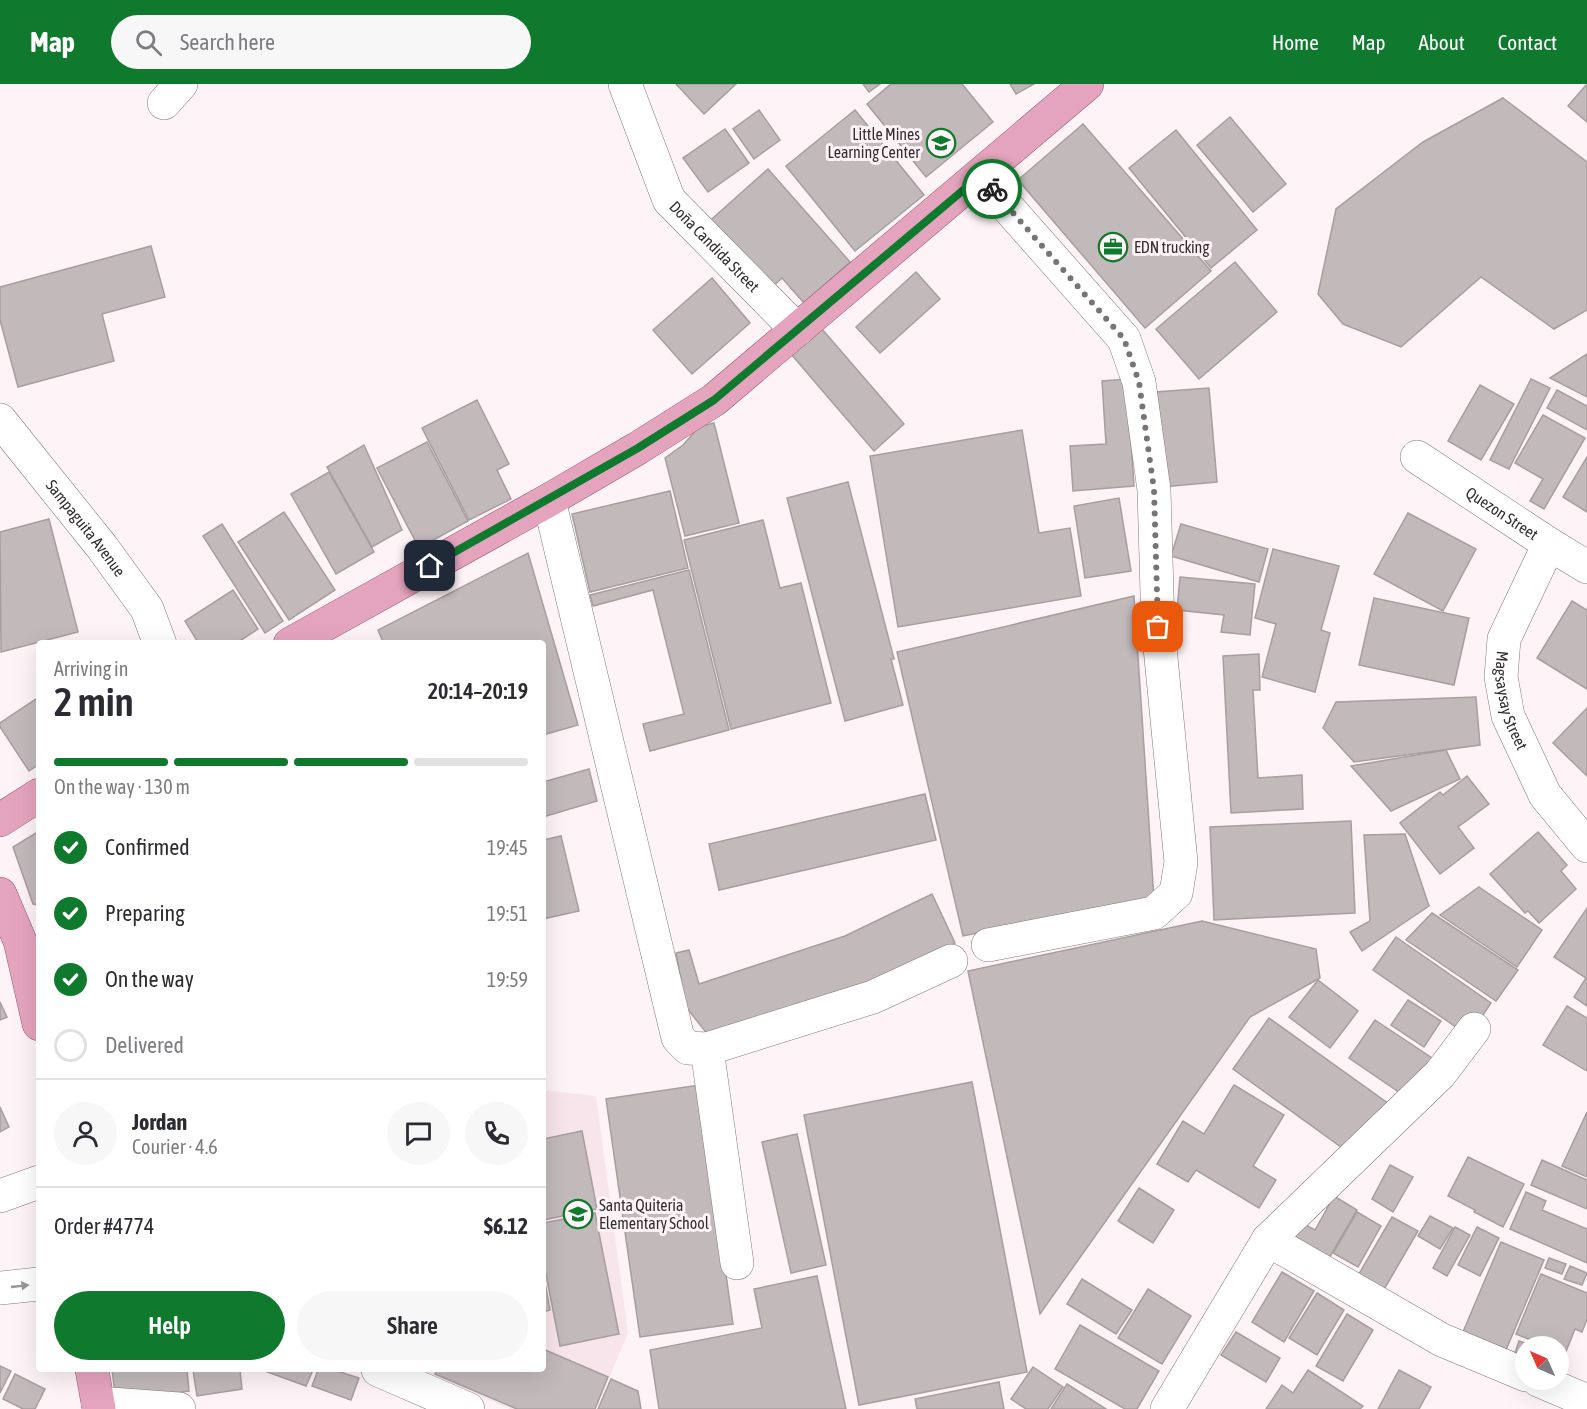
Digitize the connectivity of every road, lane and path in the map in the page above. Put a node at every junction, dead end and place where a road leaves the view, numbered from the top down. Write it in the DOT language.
graph roads {
  1 [pos="625,84"];
  2 [pos="1087,84"];
  3 [pos="980,176"];
  4 [pos="797,330"];
  5 [pos="0,420"];
  6 [pos="1417,457"];
  7 [pos="549,500"];
  8 [pos="1549,544"];
  9 [pos="1587,567"];
  10 [pos="159,640"];
  11 [pos="297,640"];
  12 [pos="36,797"];
  13 [pos="0,820"];
  14 [pos="1587,846"];
  15 [pos="0,894"];
  16 [pos="988,945"];
  17 [pos="951,961"];
  18 [pos="36,1011"];
  19 [pos="1474,1029"];
  20 [pos="707,1049"];
  21 [pos="36,1183"];
  22 [pos="0,1196"];
  23 [pos="1268,1240"];
  24 [pos="737,1263"];
  25 [pos="36,1284"];
  26 [pos="0,1288"];
  27 [pos="1515,1370"];
  28 [pos="92,1372"];
  29 [pos="383,1372"];
  30 [pos="1561,1390"];
  31 [pos="1587,1401"];
  32 [pos="99,1406"];
  33 [pos="179,1409"];
  34 [pos="468,1409"];
  35 [pos="1167,1409"];
  36 [pos="1580,1409"];
  1 -- 4 [label="street, Doña Candida Street"];
  2 -- 3 [label="main road"];
  3 -- 4 [label="main road"];
  3 -- 16 [label="street"];
  4 -- 7 [label="main road"];
  5 -- 10 [label="street, Sampaguita Avenue"];
  6 -- 8 [label="street, Quezon Street"];
  7 -- 11 [label="main road"];
  7 -- 20 [label="street"];
  8 -- 9 [label="street, Quezon Street"];
  8 -- 14 [label="street, Magsaysay Street"];
  12 -- 13 [label="main road"];
  15 -- 18 [label="main road"];
  17 -- 20 [label="street"];
  19 -- 23 [label="street"];
  20 -- 24 [label="street"];
  21 -- 22 [label="street"];
  23 -- 27 [label="street"];
  23 -- 35 [label="street"];
  26 -- 25 [label="street, one-way"];
  28 -- 32 [label="main road"];
  29 -- 34 [label="street"];
  30 -- 31 [label="street"];
  31 -- 36 [label="street"];
  32 -- 33 [label="street"];
}
